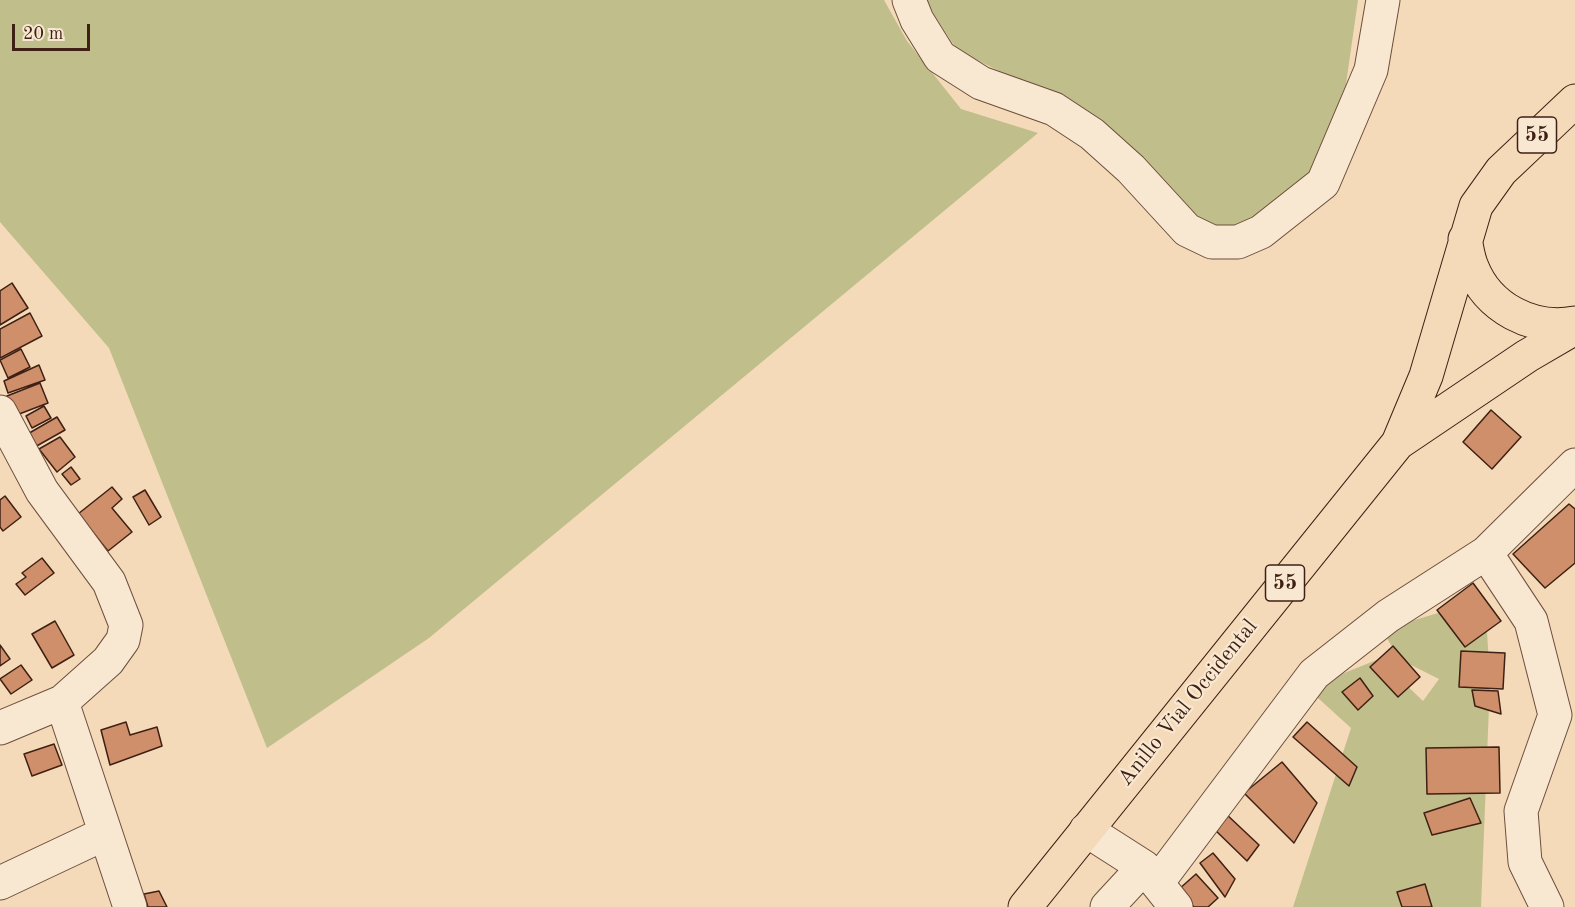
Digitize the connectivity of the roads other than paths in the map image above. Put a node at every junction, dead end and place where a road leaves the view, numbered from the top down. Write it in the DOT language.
graph roads {
  1 [pos="909,0"];
  2 [pos="1383,0"];
  3 [pos="1575,101"];
  4 [pos="1465,239"];
  5 [pos="1575,323"];
  6 [pos="1575,328"];
  7 [pos="0,412"];
  8 [pos="1398,443"];
  9 [pos="1575,465"];
  10 [pos="1486,553"];
  11 [pos="62,702"];
  12 [pos="4,717"];
  13 [pos="1565,724"];
  14 [pos="1086,830"];
  15 [pos="104,834"];
  16 [pos="0,883"];
  17 [pos="1159,886"];
  18 [pos="130,907"];
  19 [pos="1025,907"];
  20 [pos="1107,907"];
  21 [pos="1546,907"];
  1 -- 2 [label="street"];
  3 -- 4 [label="highway, Anillo Vial Occidental / 55"];
  4 -- 5 [label="highway"];
  4 -- 8 [label="highway, Anillo Vial Occidental / 55"];
  6 -- 8 [label="highway, Anillo Vial Occidental / 55"];
  7 -- 11 [label="street"];
  8 -- 14 [label="highway, Anillo Vial Occidental / 55"];
  9 -- 10 [label="street"];
  10 -- 13 [label="street"];
  10 -- 17 [label="street"];
  11 -- 12 [label="street"];
  11 -- 15 [label="street"];
  13 -- 21 [label="street"];
  14 -- 17 [label="street"];
  14 -- 19 [label="highway, Anillo Vial Occidental / 55"];
  15 -- 16 [label="street"];
  15 -- 18 [label="street"];
  17 -- 20 [label="street"];
}
